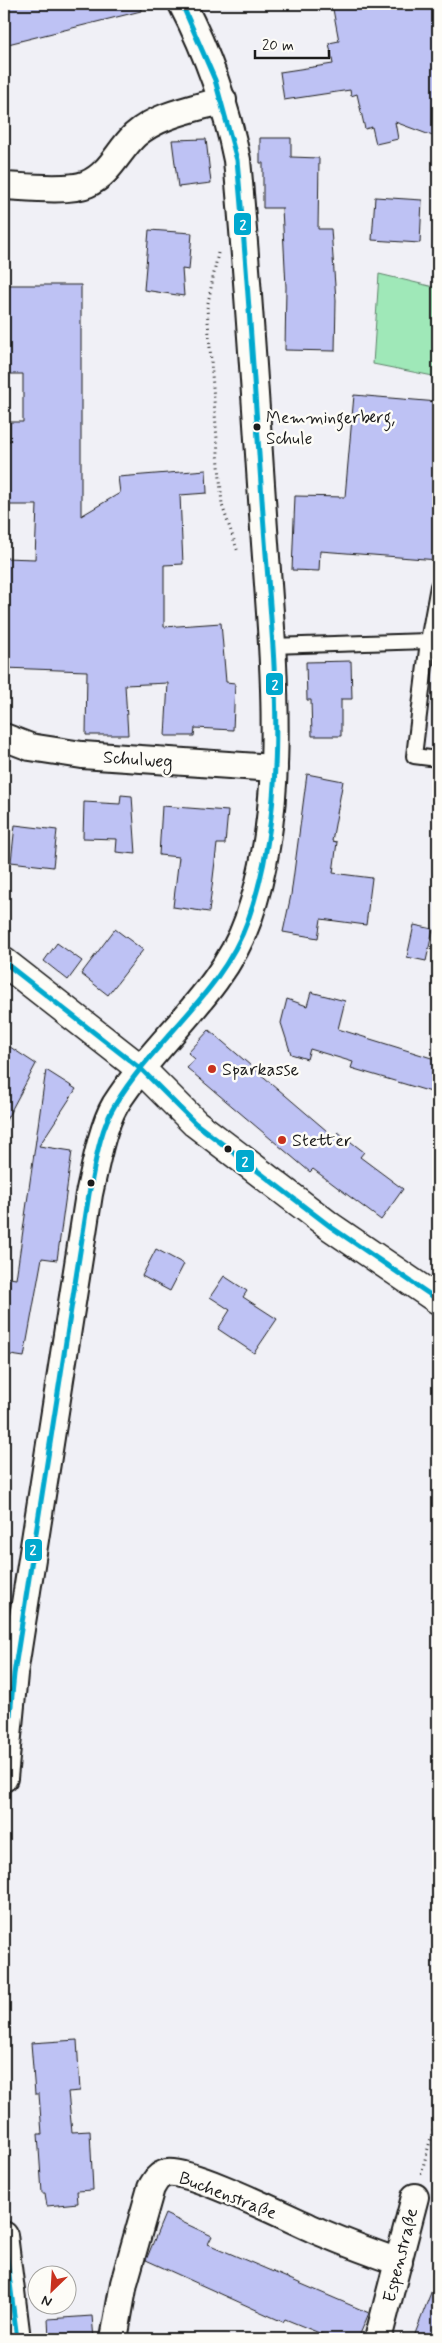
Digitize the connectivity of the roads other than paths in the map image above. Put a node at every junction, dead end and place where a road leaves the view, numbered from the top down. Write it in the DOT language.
graph roads {
  1 [pos="182,4"];
  2 [pos="223,100"];
  3 [pos="4,186"];
  4 [pos="438,586"];
  5 [pos="428,641"];
  6 [pos="271,646"];
  7 [pos="4,736"];
  8 [pos="438,759"];
  9 [pos="274,768"];
  10 [pos="4,962"];
  11 [pos="142,1070"];
  12 [pos="438,1300"];
  13 [pos="9,1675"];
  14 [pos="4,1778"];
  15 [pos="415,2197"];
  16 [pos="4,2235"];
  17 [pos="399,2262"];
  18 [pos="17,2339"];
  19 [pos="114,2339"];
  20 [pos="378,2339"];
  1 -- 2 [label="street"];
  2 -- 3 [label="street"];
  2 -- 6 [label="street"];
  4 -- 5 [label="lane"];
  5 -- 6 [label="lane"];
  5 -- 8 [label="lane"];
  6 -- 9 [label="street"];
  7 -- 9 [label="street, Schulweg"];
  9 -- 11 [label="street"];
  10 -- 11 [label="street"];
  11 -- 12 [label="street"];
  11 -- 13 [label="street"];
  13 -- 14 [label="street"];
  15 -- 17 [label="street, Espenstraße"];
  16 -- 18 [label="street"];
  17 -- 19 [label="street, Buchenstraße"];
  17 -- 20 [label="street, Espenstraße"];
}
